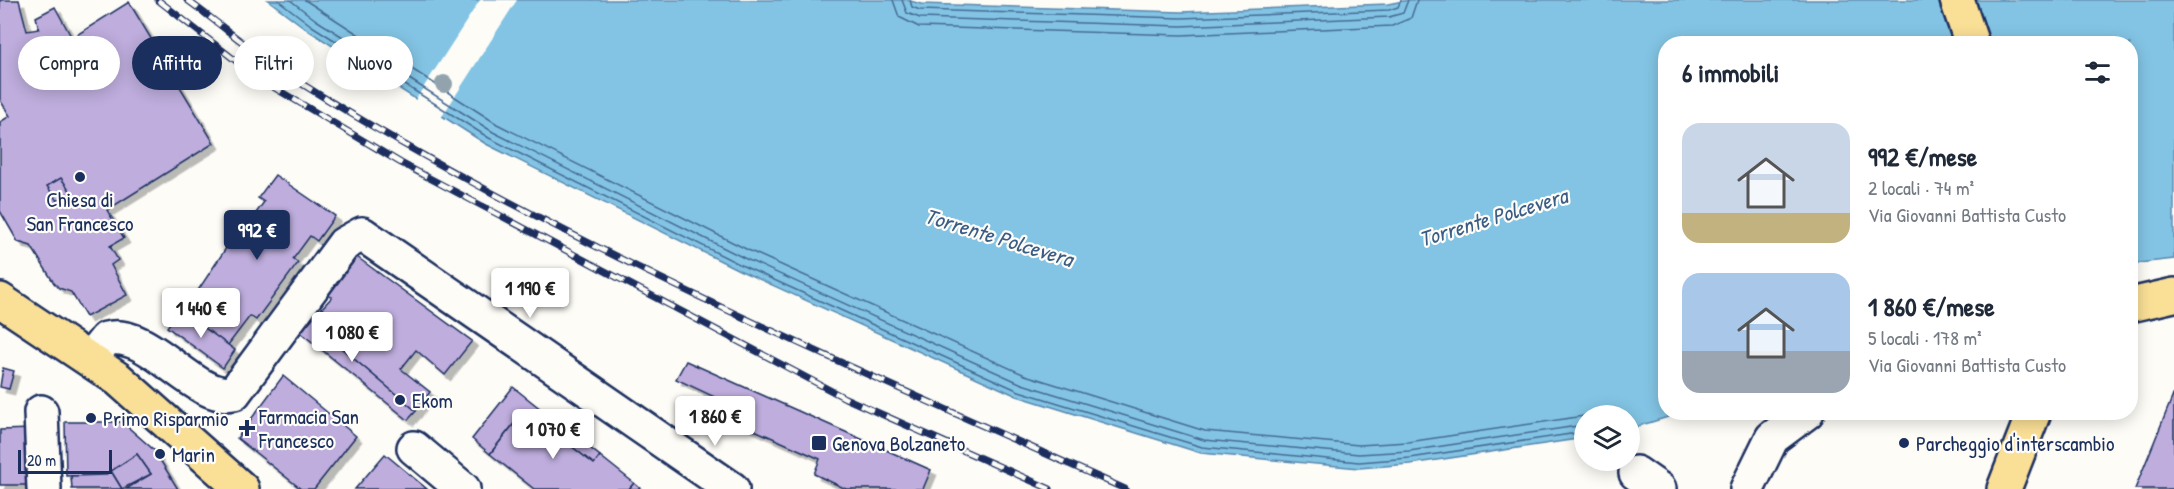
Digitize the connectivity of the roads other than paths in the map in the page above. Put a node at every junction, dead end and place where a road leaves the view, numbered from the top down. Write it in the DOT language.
graph roads {
  1 [pos="1957,0"];
  2 [pos="1968,36"];
  3 [pos="2174,295"];
  4 [pos="0,300"];
  5 [pos="2138,303"];
  6 [pos="90,359"];
  7 [pos="41,412"];
  8 [pos="1796,420"];
  9 [pos="2031,420"];
  10 [pos="414,448"];
  11 [pos="44,489"];
  12 [pos="242,489"];
  13 [pos="463,489"];
  14 [pos="732,489"];
  15 [pos="1747,489"];
  16 [pos="2004,489"];
  1 -- 2 [label="main road"];
  3 -- 5 [label="main road"];
  4 -- 6 [label="main road"];
  6 -- 12 [label="main road"];
  6 -- 14 [label="street"];
  7 -- 11 [label="street"];
  8 -- 15 [label="street"];
  9 -- 16 [label="main road"];
  10 -- 13 [label="street"];
}
